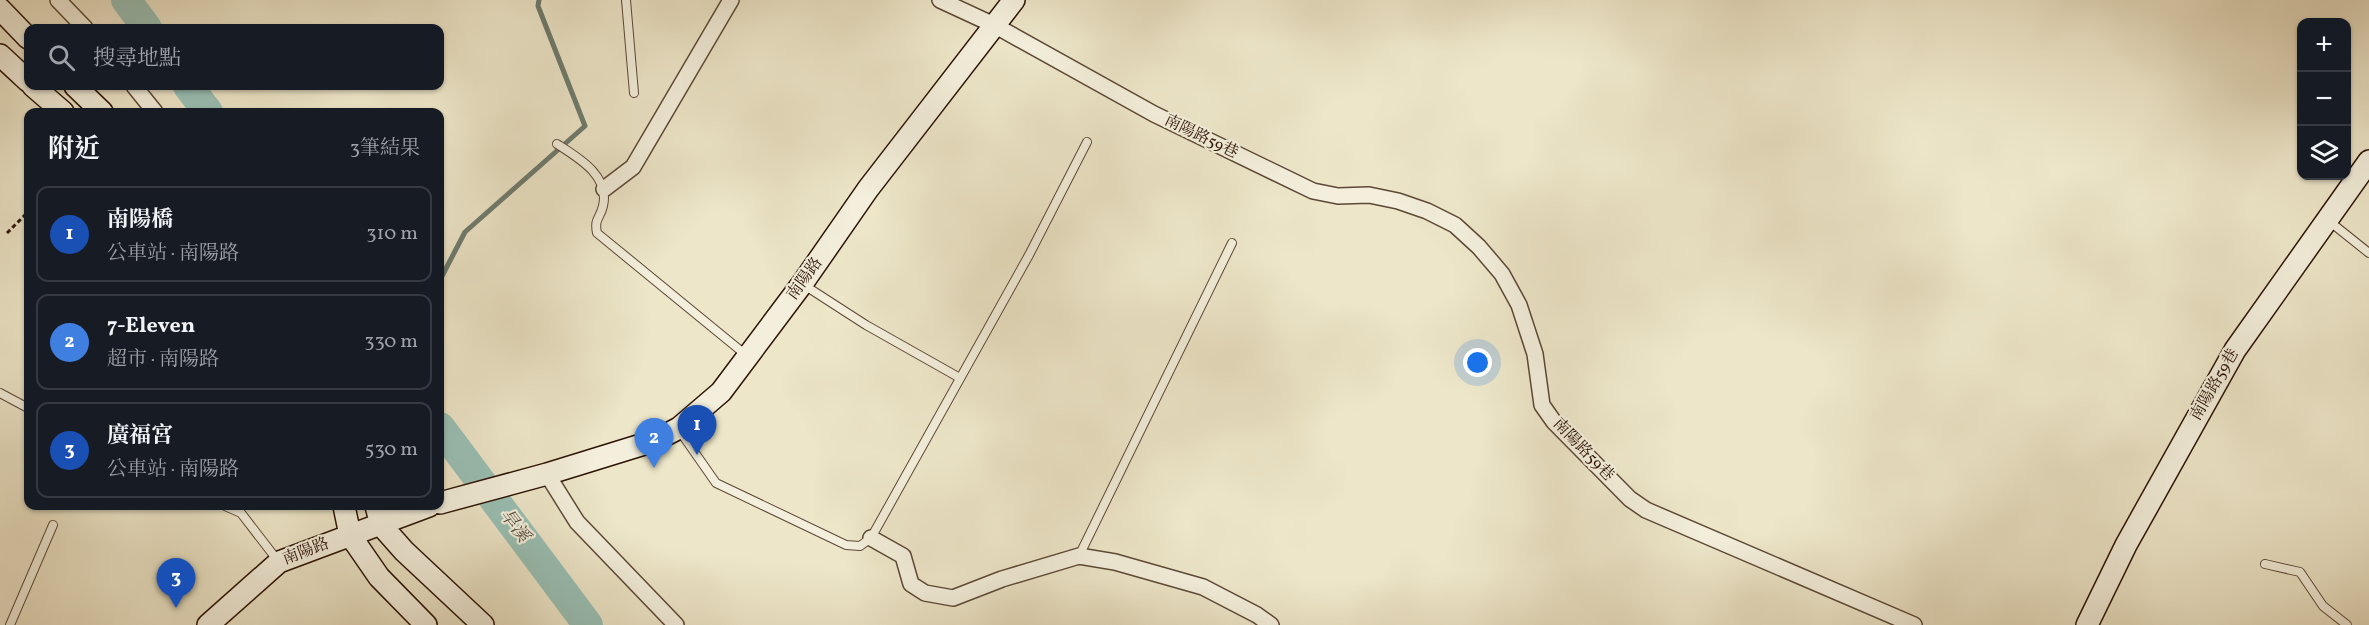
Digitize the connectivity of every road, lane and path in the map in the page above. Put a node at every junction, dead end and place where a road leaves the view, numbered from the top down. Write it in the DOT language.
graph roads {
  1 [pos="58,0"];
  2 [pos="626,0"];
  3 [pos="731,0"];
  4 [pos="940,0"];
  5 [pos="1014,0"];
  6 [pos="0,9"];
  7 [pos="81,24"];
  8 [pos="994,25"];
  9 [pos="24,34"];
  10 [pos="0,55"];
  11 [pos="24,77"];
  12 [pos="38,90"];
  13 [pos="79,90"];
  14 [pos="137,90"];
  15 [pos="634,93"];
  16 [pos="58,108"];
  17 [pos="98,108"];
  18 [pos="152,108"];
  19 [pos="1087,142"];
  20 [pos="557,144"];
  21 [pos="2369,162"];
  22 [pos="604,189"];
  23 [pos="24,216"];
  24 [pos="2329,221"];
  25 [pos="7,233"];
  26 [pos="1232,243"];
  27 [pos="2369,253"];
  28 [pos="802,284"];
  29 [pos="747,356"];
  30 [pos="960,378"];
  31 [pos="0,393"];
  32 [pos="24,406"];
  33 [pos="679,428"];
  34 [pos="542,475"];
  35 [pos="444,501"];
  36 [pos="234,510"];
  37 [pos="345,510"];
  38 [pos="404,510"];
  39 [pos="379,515"];
  40 [pos="53,525"];
  41 [pos="350,536"];
  42 [pos="871,538"];
  43 [pos="1079,556"];
  44 [pos="279,562"];
  45 [pos="2265,564"];
  46 [pos="10,625"];
  47 [pos="208,625"];
  48 [pos="426,625"];
  49 [pos="483,625"];
  50 [pos="676,625"];
  51 [pos="1271,625"];
  52 [pos="1914,625"];
  53 [pos="2087,625"];
  54 [pos="2347,625"];
  1 -- 7 [label="street"];
  2 -- 15 [label="lane"];
  3 -- 22 [label="street"];
  4 -- 8 [label="street, 南陽路59巷"];
  5 -- 8 [label="street, 南陽路"];
  6 -- 9 [label="street"];
  8 -- 28 [label="street, 南陽路"];
  8 -- 52 [label="street, 南陽路59巷"];
  10 -- 11 [label="street"];
  12 -- 16 [label="street"];
  13 -- 17 [label="street"];
  14 -- 18 [label="street"];
  19 -- 30 [label="lane"];
  20 -- 22 [label="lane"];
  21 -- 24 [label="street, 南陽路59巷"];
  22 -- 29 [label="lane"];
  23 -- 25 [label="path"];
  24 -- 27 [label="lane"];
  24 -- 53 [label="street, 南陽路59巷"];
  26 -- 43 [label="lane"];
  28 -- 29 [label="street, 南陽路"];
  28 -- 30 [label="lane"];
  29 -- 33 [label="street, 南陽路"];
  30 -- 42 [label="lane"];
  31 -- 32 [label="lane"];
  33 -- 34 [label="street, 南陽路"];
  33 -- 42 [label="lane"];
  34 -- 35 [label="street, 南陽路"];
  34 -- 50 [label="street"];
  36 -- 44 [label="lane"];
  37 -- 41 [label="street"];
  38 -- 39 [label="street, 南陽路"];
  39 -- 41 [label="street, 南陽路"];
  39 -- 49 [label="street"];
  40 -- 46 [label="lane"];
  41 -- 44 [label="street, 南陽路"];
  41 -- 48 [label="street"];
  42 -- 43 [label="street"];
  43 -- 51 [label="street"];
  44 -- 47 [label="street, 南陽路"];
  45 -- 54 [label="lane"];
}
